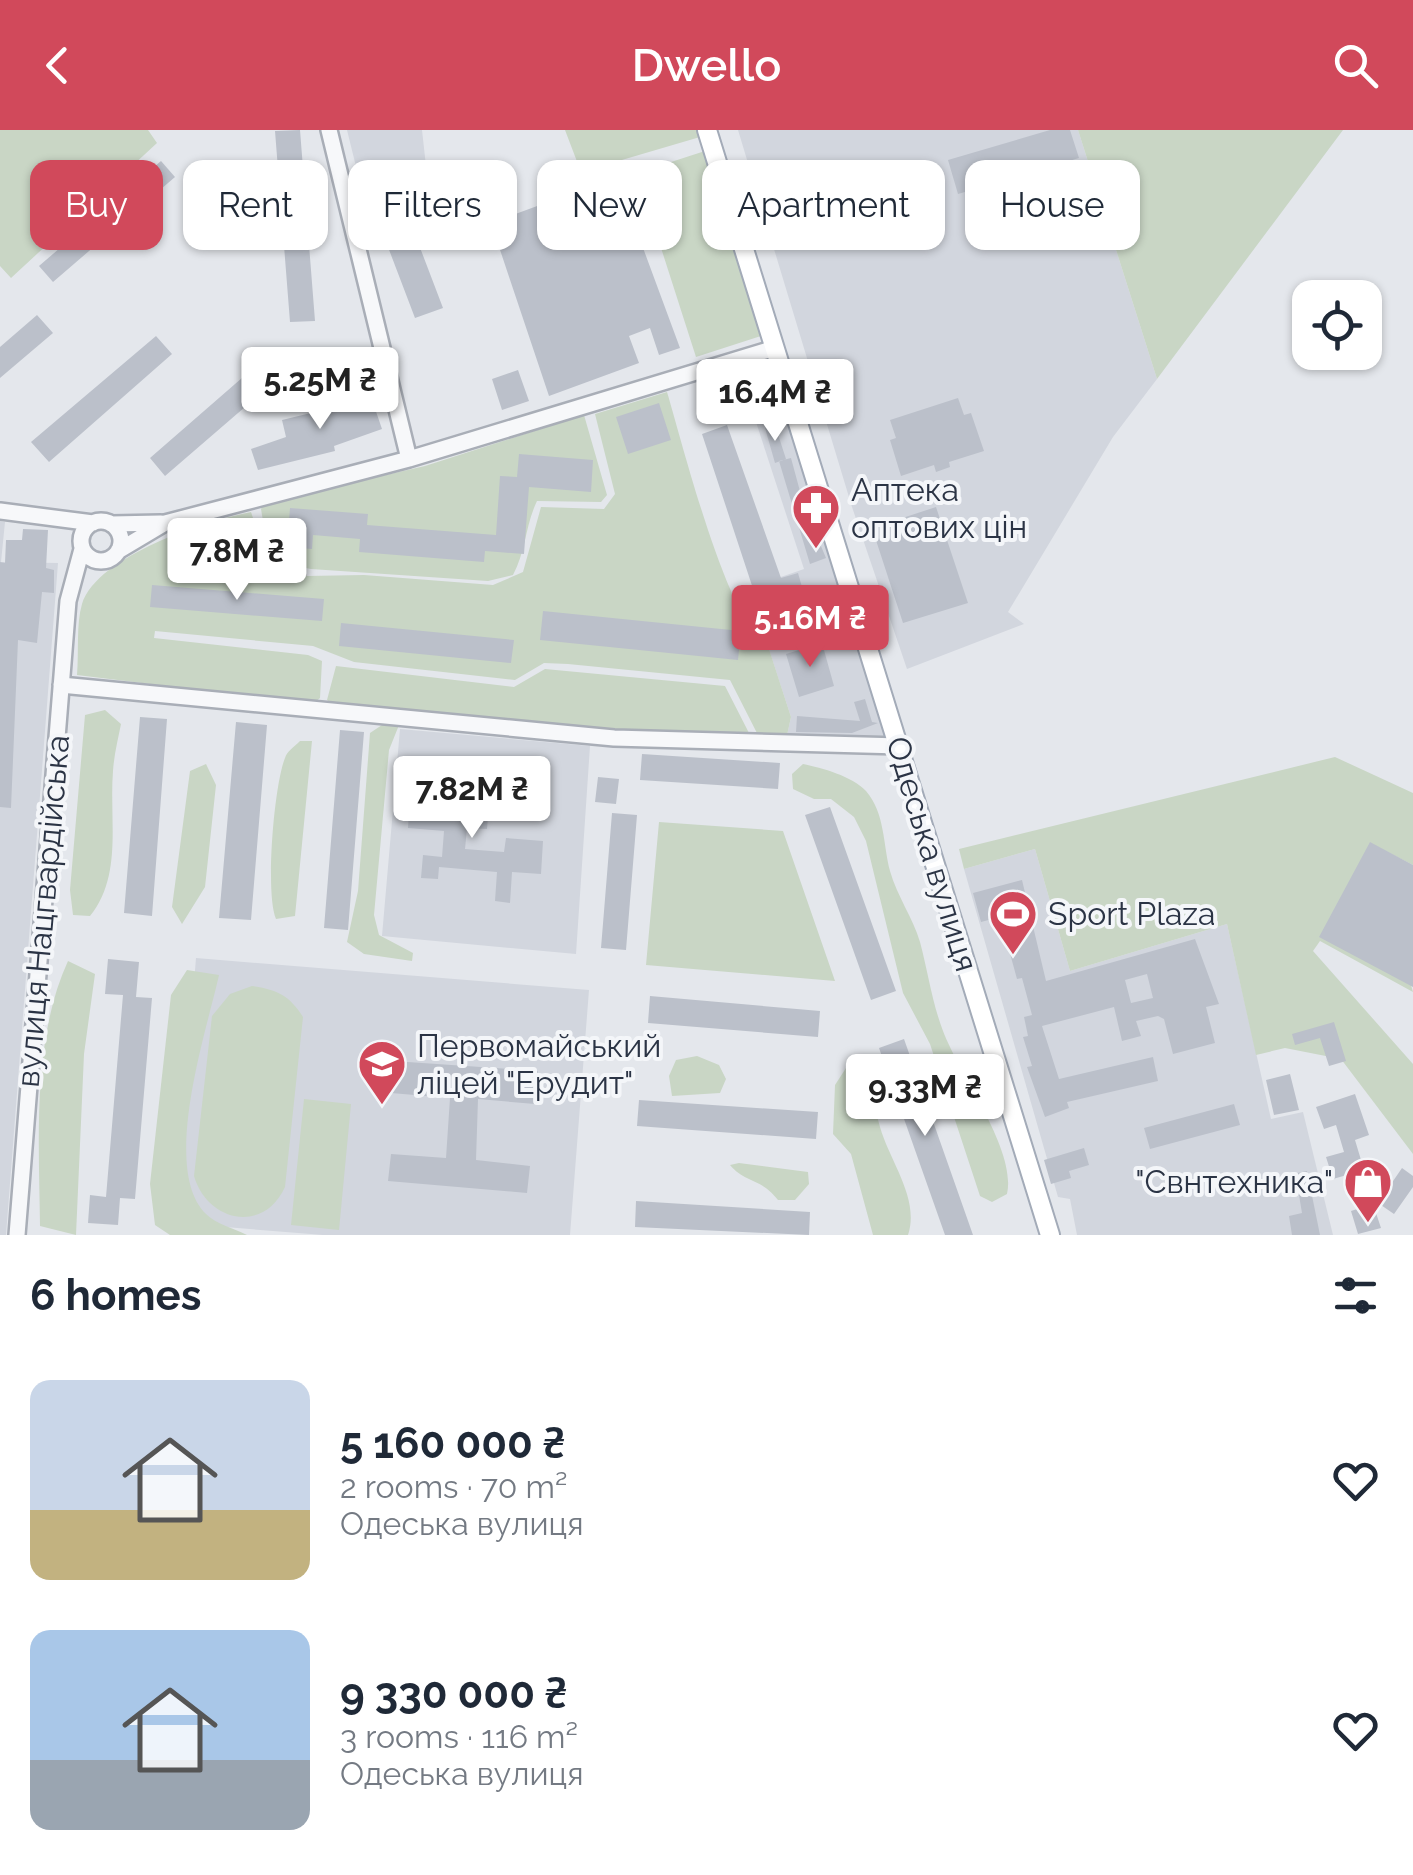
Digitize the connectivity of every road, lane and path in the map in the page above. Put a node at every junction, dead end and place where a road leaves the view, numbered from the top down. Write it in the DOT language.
graph roads {
  1 [pos="329,130"];
  2 [pos="706,130"];
  3 [pos="774,348"];
  4 [pos="409,459"];
  5 [pos="0,511"];
  6 [pos="31,517"];
  7 [pos="93,523"];
  8 [pos="165,523"];
  9 [pos="111,524"];
  10 [pos="82,546"];
  11 [pos="113,555"];
  12 [pos="71,588"];
  13 [pos="61,684"];
  14 [pos="900,746"];
  15 [pos="17,1235"];
  16 [pos="1050,1235"];
  1 -- 4 [label="street"];
  2 -- 3 [label="main road, Одеська вулиця"];
  3 -- 4 [label="street"];
  3 -- 14 [label="main road, Одеська вулиця"];
  4 -- 8 [label="street"];
  5 -- 6 [label="street"];
  6 -- 7 [label="street"];
  6 -- 10 [label="street"];
  7 -- 9 [label="street"];
  7 -- 10 [label="street"];
  8 -- 9 [label="street"];
  8 -- 11 [label="street"];
  9 -- 11 [label="street"];
  10 -- 11 [label="street"];
  10 -- 12 [label="street, вулиця Нацгвардійська"];
  11 -- 12 [label="street"];
  12 -- 13 [label="street, вулиця Нацгвардійська"];
  13 -- 14 [label="street"];
  13 -- 15 [label="street, вулиця Нацгвардійська"];
  14 -- 16 [label="main road, Одеська вулиця"];
}
